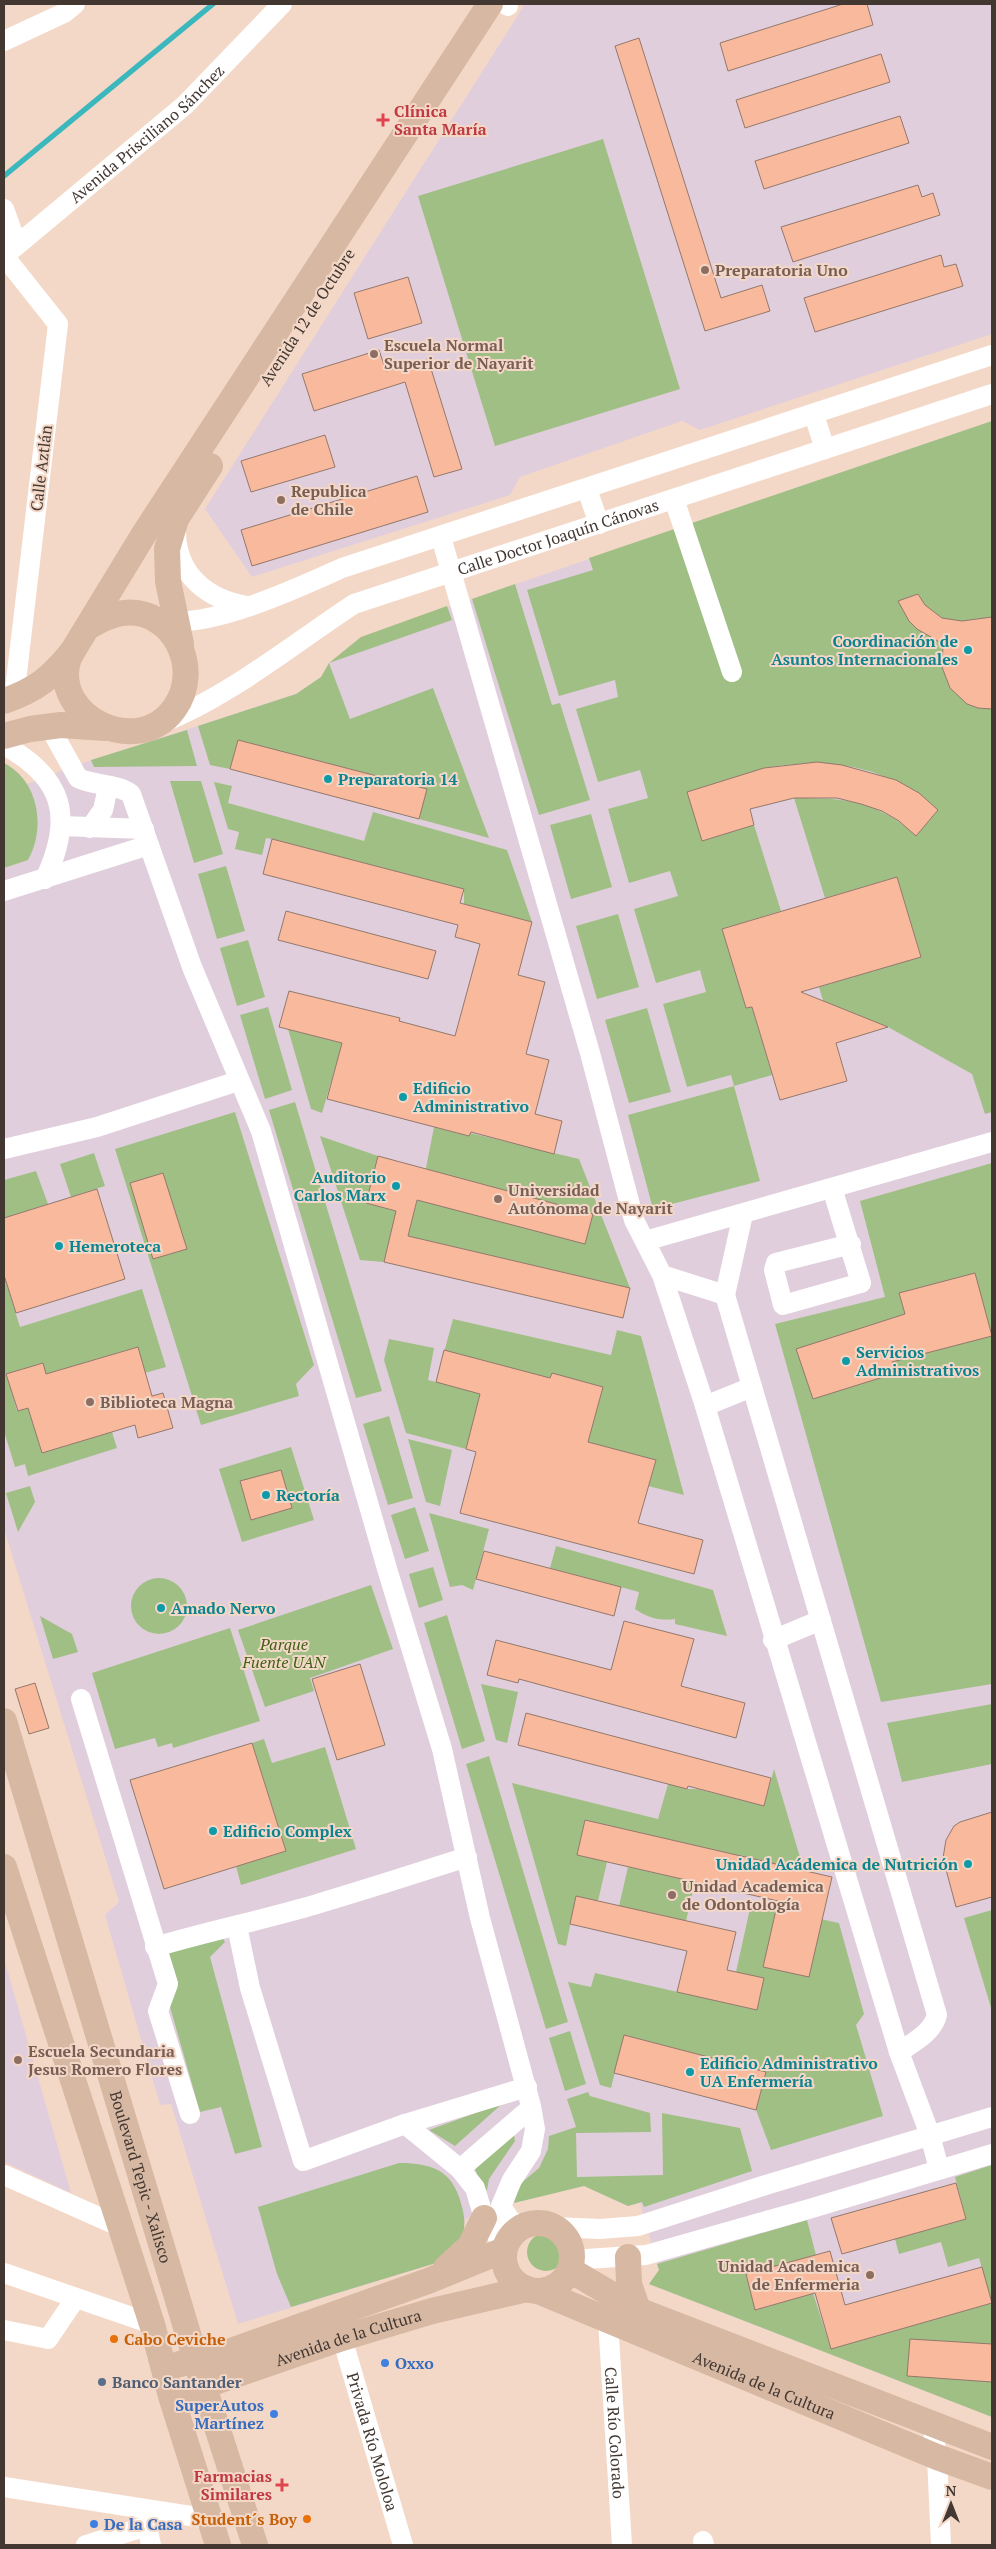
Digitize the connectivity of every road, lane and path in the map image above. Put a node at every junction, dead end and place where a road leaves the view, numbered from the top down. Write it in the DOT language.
graph roads {
  1 [pos="75,4"];
  2 [pos="282,4"];
  3 [pos="503,4"];
  4 [pos="4,42"];
  5 [pos="4,209"];
  6 [pos="8,252"];
  7 [pos="992,355"];
  8 [pos="992,394"];
  9 [pos="814,415"];
  10 [pos="825,449"];
  11 [pos="588,489"];
  12 [pos="674,499"];
  13 [pos="176,519"];
  14 [pos="598,524"];
  15 [pos="441,537"];
  16 [pos="451,573"];
  17 [pos="247,606"];
  18 [pos="144,616"];
  19 [pos="178,622"];
  20 [pos="82,637"];
  21 [pos="182,648"];
  22 [pos="732,672"];
  23 [pos="9,699"];
  24 [pos="49,726"];
  25 [pos="105,728"];
  26 [pos="146,729"];
  27 [pos="4,736"];
  28 [pos="4,745"];
  29 [pos="108,787"];
  30 [pos="61,826"];
  31 [pos="90,828"];
  32 [pos="147,837"];
  33 [pos="45,879"];
  34 [pos="4,891"];
  35 [pos="238,1081"];
  36 [pos="992,1142"];
  37 [pos="4,1149"];
  38 [pos="832,1188"];
  39 [pos="744,1214"];
  40 [pos="645,1241"];
  41 [pos="851,1244"];
  42 [pos="662,1275"];
  43 [pos="725,1295"];
  44 [pos="752,1387"];
  45 [pos="705,1406"];
  46 [pos="821,1620"];
  47 [pos="773,1640"];
  48 [pos="81,1699"];
  49 [pos="4,1721"];
  50 [pos="467,1857"];
  51 [pos="4,1867"];
  52 [pos="237,1926"];
  53 [pos="155,1947"];
  54 [pos="899,2052"];
  55 [pos="526,2087"];
  56 [pos="531,2108"];
  57 [pos="190,2114"];
  58 [pos="992,2117"];
  59 [pos="406,2124"];
  60 [pos="930,2135"];
  61 [pos="992,2154"];
  62 [pos="460,2169"];
  63 [pos="939,2169"];
  64 [pos="4,2175"];
  65 [pos="484,2218"];
  66 [pos="522,2226"];
  67 [pos="554,2226"];
  68 [pos="121,2227"];
  69 [pos="505,2249"];
  70 [pos="628,2257"];
  71 [pos="571,2265"];
  72 [pos="4,2272"];
  73 [pos="428,2281"];
  74 [pos="532,2290"];
  75 [pos="75,2299"];
  76 [pos="638,2310"];
  77 [pos="608,2321"];
  78 [pos="152,2324"];
  79 [pos="4,2330"];
  80 [pos="342,2338"];
  81 [pos="196,2360"];
  82 [pos="164,2369"];
  83 [pos="204,2387"];
  84 [pos="171,2396"];
  85 [pos="932,2423"];
  86 [pos="992,2446"];
  87 [pos="936,2457"];
  88 [pos="992,2478"];
  89 [pos="4,2487"];
  90 [pos="169,2513"];
  91 [pos="210,2519"];
  92 [pos="149,2536"];
  93 [pos="86,2545"];
  94 [pos="218,2545"];
  95 [pos="240,2545"];
  96 [pos="255,2545"];
  97 [pos="403,2545"];
  98 [pos="622,2545"];
  99 [pos="941,2545"];
  1 -- 4 [label="street"];
  2 -- 6 [label="street, Avenida Prisciliano Sánchez"];
  3 -- 13 [label="main road, Avenida 12 de Octubre"];
  3 -- 20 [label="main road, Avenida 12 de Octubre"];
  5 -- 6 [label="street, Calle Aztlán"];
  6 -- 23 [label="street, Calle Aztlán"];
  7 -- 9 [label="street"];
  8 -- 10 [label="street, Calle Doctor Joaquín Cánovas"];
  9 -- 10 [label="street"];
  9 -- 11 [label="street"];
  10 -- 12 [label="street, Calle Doctor Joaquín Cánovas"];
  11 -- 14 [label="street"];
  11 -- 15 [label="street"];
  12 -- 14 [label="street, Calle Doctor Joaquín Cánovas"];
  12 -- 22 [label="street"];
  13 -- 17 [label="street"];
  13 -- 19 [label="main road, Avenida 12 de Octubre"];
  14 -- 16 [label="street, Calle Doctor Joaquín Cánovas"];
  15 -- 16 [label="street"];
  15 -- 17 [label="street"];
  16 -- 26 [label="street, Calle Doctor Joaquín Cánovas"];
  16 -- 40 [label="street"];
  17 -- 19 [label="street"];
  18 -- 19 [label="street"];
  18 -- 20 [label="main road, Avenida 12 de Octubre"];
  18 -- 21 [label="main road, Avenida 12 de Octubre"];
  19 -- 21 [label="main road, Avenida 12 de Octubre"];
  20 -- 23 [label="main road, Avenida 12 de Octubre"];
  20 -- 25 [label="main road, Avenida 12 de Octubre"];
  21 -- 26 [label="main road, Avenida 12 de Octubre"];
  24 -- 25 [label="main road, Avenida 12 de Octubre"];
  24 -- 27 [label="main road, Avenida 12 de Octubre"];
  24 -- 29 [label="street"];
  25 -- 26 [label="main road, Avenida 12 de Octubre"];
  28 -- 30 [label="street"];
  29 -- 31 [label="street"];
  29 -- 32 [label="street"];
  30 -- 31 [label="street"];
  30 -- 33 [label="street"];
  31 -- 32 [label="street"];
  32 -- 33 [label="street"];
  32 -- 35 [label="street"];
  33 -- 34 [label="street"];
  35 -- 37 [label="street"];
  35 -- 50 [label="street"];
  36 -- 38 [label="street"];
  38 -- 39 [label="street"];
  38 -- 41 [label="street"];
  39 -- 40 [label="street"];
  39 -- 43 [label="street"];
  40 -- 42 [label="street"];
  42 -- 43 [label="street"];
  42 -- 45 [label="street"];
  43 -- 44 [label="street"];
  44 -- 45 [label="street"];
  44 -- 46 [label="street"];
  45 -- 47 [label="street"];
  46 -- 47 [label="street"];
  46 -- 54 [label="street"];
  47 -- 54 [label="street"];
  48 -- 53 [label="street"];
  49 -- 81 [label="main road, Boulevard Tepic - Xalisco"];
  50 -- 52 [label="street"];
  50 -- 55 [label="street"];
  51 -- 68 [label="main road, Boulevard Tepic - Xalisco"];
  52 -- 53 [label="street"];
  52 -- 59 [label="street"];
  53 -- 57 [label="street"];
  54 -- 60 [label="street"];
  55 -- 56 [label="street"];
  55 -- 59 [label="street"];
  56 -- 62 [label="street"];
  56 -- 66 [label="street"];
  58 -- 60 [label="street"];
  59 -- 62 [label="street"];
  60 -- 63 [label="street"];
  60 -- 67 [label="street"];
  61 -- 63 [label="street"];
  62 -- 65 [label="street"];
  63 -- 70 [label="street"];
  64 -- 68 [label="street"];
  65 -- 69 [label="street"];
  65 -- 73 [label="main road"];
  66 -- 67 [label="main road"];
  66 -- 69 [label="main road, Avenida de la Cultura"];
  67 -- 71 [label="main road"];
  68 -- 78 [label="main road, Boulevard Tepic - Xalisco"];
  69 -- 73 [label="main road, Avenida de la Cultura"];
  69 -- 74 [label="main road, Avenida de la Cultura"];
  70 -- 71 [label="street"];
  70 -- 76 [label="main road"];
  71 -- 74 [label="main road, Avenida de la Cultura"];
  71 -- 76 [label="main road, Avenida de la Cultura"];
  72 -- 75 [label="street"];
  73 -- 81 [label="main road, Avenida de la Cultura"];
  74 -- 77 [label="main road, Avenida de la Cultura"];
  74 -- 80 [label="main road, Avenida de la Cultura"];
  75 -- 78 [label="street"];
  75 -- 79 [label="street"];
  76 -- 85 [label="main road, Avenida de la Cultura"];
  77 -- 87 [label="main road, Avenida de la Cultura"];
  77 -- 98 [label="street, Calle Río Colorado"];
  78 -- 82 [label="main road, Boulevard Tepic - Xalisco"];
  80 -- 83 [label="main road, Avenida de la Cultura"];
  80 -- 97 [label="street, Privada Río Mololoa"];
  81 -- 82 [label="main road, Avenida de la Cultura"];
  81 -- 83 [label="main road, Boulevard Tepic - Xalisco"];
  82 -- 84 [label="main road, Boulevard Tepic - Xalisco"];
  83 -- 84 [label="main road, Avenida de la Cultura"];
  83 -- 96 [label="main road, Boulevard Tepic - Xalisco"];
  84 -- 91 [label="main road, Boulevard Tepic - Xalisco"];
  85 -- 86 [label="main road, Avenida de la Cultura"];
  85 -- 87 [label="street"];
  87 -- 88 [label="main road, Avenida de la Cultura"];
  87 -- 99 [label="street"];
  89 -- 90 [label="street"];
  90 -- 91 [label="street"];
  90 -- 92 [label="street"];
  91 -- 94 [label="main road, Boulevard Tepic - Xalisco"];
  91 -- 95 [label="main road"];
  92 -- 93 [label="street"];
}
